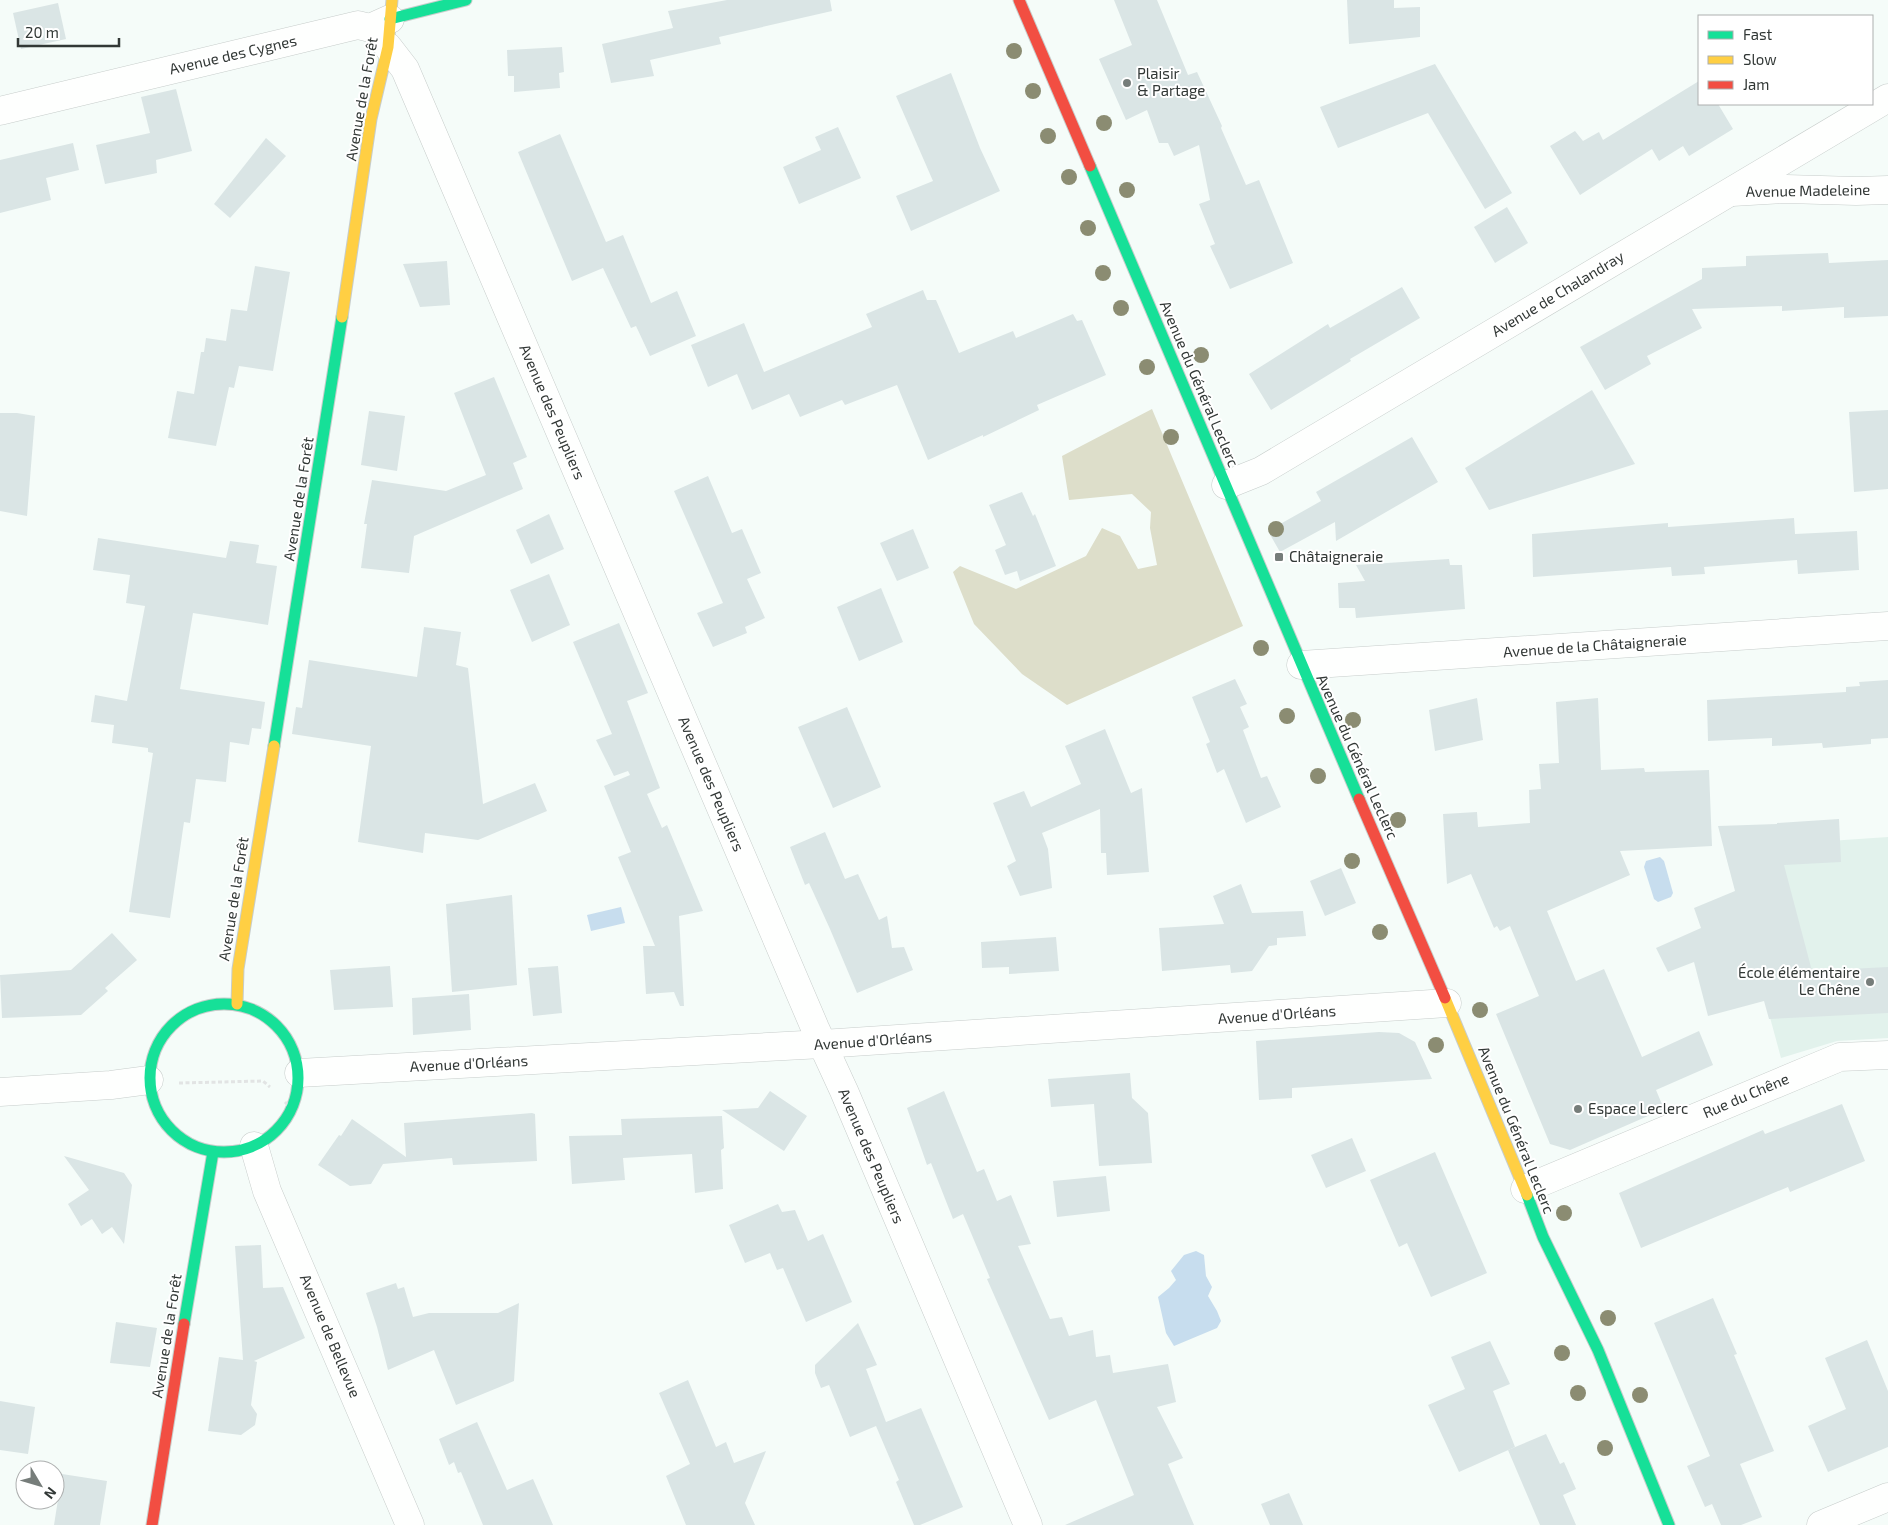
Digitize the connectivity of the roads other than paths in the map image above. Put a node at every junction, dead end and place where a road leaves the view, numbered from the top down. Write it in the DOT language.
graph roads {
  1 [pos="466,0"];
  2 [pos="1019,0"];
  3 [pos="391,10"];
  4 [pos="388,47"];
  5 [pos="1888,98"];
  6 [pos="0,111"];
  7 [pos="1888,190"];
  8 [pos="1728,192"];
  9 [pos="1226,485"];
  10 [pos="1888,626"];
  11 [pos="1301,665"];
  12 [pos="1447,1003"];
  13 [pos="237,1004"];
  14 [pos="822,1044"];
  15 [pos="1888,1055"];
  16 [pos="299,1074"];
  17 [pos="149,1080"];
  18 [pos="0,1092"];
  19 [pos="254,1146"];
  20 [pos="213,1152"];
  21 [pos="1525,1189"];
  22 [pos="1888,1497"];
  23 [pos="152,1525"];
  24 [pos="410,1525"];
  25 [pos="1028,1525"];
  26 [pos="1669,1525"];
  27 [pos="1820,1525"];
  1 -- 3 [label="street, Avenue des Cygnes"];
  2 -- 9 [label="street, Avenue du Général Leclerc"];
  3 -- 4 [label="street, Avenue de la Forêt"];
  3 -- 6 [label="street, Avenue des Cygnes"];
  4 -- 13 [label="street, Avenue de la Forêt"];
  4 -- 14 [label="street, Avenue des Peupliers"];
  5 -- 8 [label="street, Avenue de Chalandray"];
  7 -- 8 [label="street, Avenue Madeleine"];
  8 -- 9 [label="street, Avenue de Chalandray"];
  9 -- 11 [label="street, Avenue du Général Leclerc"];
  10 -- 11 [label="street, Avenue de la Châtaigneraie"];
  11 -- 12 [label="street, Avenue du Général Leclerc"];
  12 -- 14 [label="street, Avenue d'Orléans"];
  12 -- 21 [label="street, Avenue du Général Leclerc"];
  13 -- 16 [label="street"];
  13 -- 17 [label="street"];
  14 -- 16 [label="street, Avenue d'Orléans"];
  14 -- 25 [label="street, Avenue des Peupliers"];
  15 -- 21 [label="street, Rue du Chêne"];
  16 -- 19 [label="street"];
  17 -- 18 [label="street"];
  17 -- 20 [label="street"];
  19 -- 20 [label="street"];
  19 -- 24 [label="street, Avenue de Bellevue"];
  20 -- 23 [label="street, Avenue de la Forêt"];
  21 -- 26 [label="street, Avenue du Général Leclerc"];
  22 -- 27 [label="street"];
}
